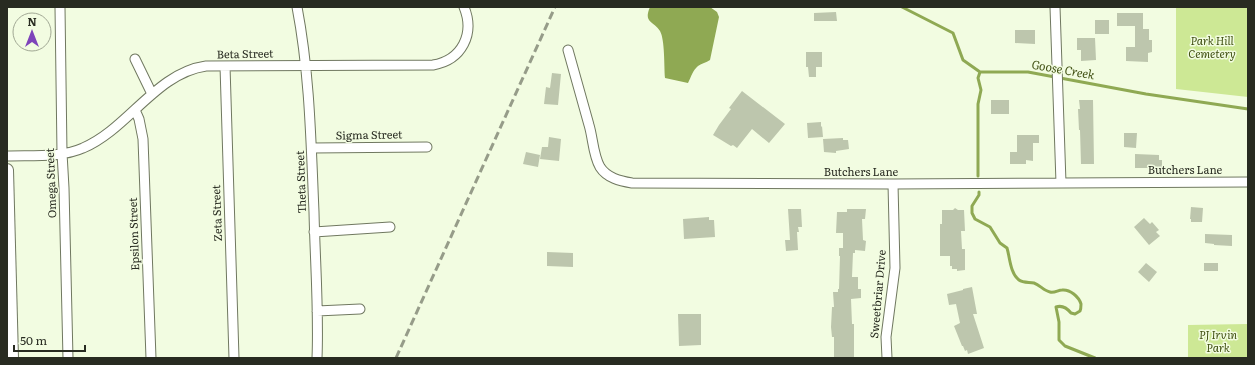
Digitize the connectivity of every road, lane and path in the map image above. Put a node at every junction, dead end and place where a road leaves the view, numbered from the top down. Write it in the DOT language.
graph roads {
  1 [pos="60,7"];
  2 [pos="297,7"];
  3 [pos="464,7"];
  4 [pos="1055,7"];
  5 [pos="568,50"];
  6 [pos="135,59"];
  7 [pos="307,65"];
  8 [pos="225,66"];
  9 [pos="152,94"];
  10 [pos="135,110"];
  11 [pos="427,147"];
  12 [pos="312,148"];
  13 [pos="62,153"];
  14 [pos="7,156"];
  15 [pos="7,170"];
  16 [pos="1248,182"];
  17 [pos="1061,183"];
  18 [pos="893,184"];
  19 [pos="390,226"];
  20 [pos="314,232"];
  21 [pos="8,294"];
  22 [pos="360,309"];
  23 [pos="317,310"];
  24 [pos="12,358"];
  25 [pos="68,358"];
  26 [pos="151,358"];
  27 [pos="234,358"];
  28 [pos="317,358"];
  29 [pos="887,358"];
  1 -- 13 [label="street, Omega Street"];
  2 -- 7 [label="street, Theta Street"];
  3 -- 7 [label="street, Beta Street"];
  4 -- 17 [label="street"];
  5 -- 18 [label="street, Butchers Lane"];
  6 -- 9 [label="street"];
  7 -- 8 [label="street, Beta Street"];
  7 -- 12 [label="street, Theta Street"];
  8 -- 9 [label="street, Beta Street"];
  8 -- 27 [label="street, Zeta Street"];
  9 -- 10 [label="street, Beta Street"];
  10 -- 13 [label="street, Beta Street"];
  10 -- 26 [label="street, Epsilon Street"];
  11 -- 12 [label="street, Sigma Street"];
  12 -- 20 [label="street, Theta Street"];
  13 -- 14 [label="street, Beta Street"];
  13 -- 25 [label="street, Omega Street"];
  15 -- 21 [label="street"];
  16 -- 17 [label="street, Butchers Lane"];
  17 -- 18 [label="street, Butchers Lane"];
  18 -- 29 [label="street, Sweetbriar Drive"];
  19 -- 20 [label="street"];
  20 -- 23 [label="street, Theta Street"];
  21 -- 24 [label="street"];
  22 -- 23 [label="street"];
  23 -- 28 [label="street, Theta Street"];
}
